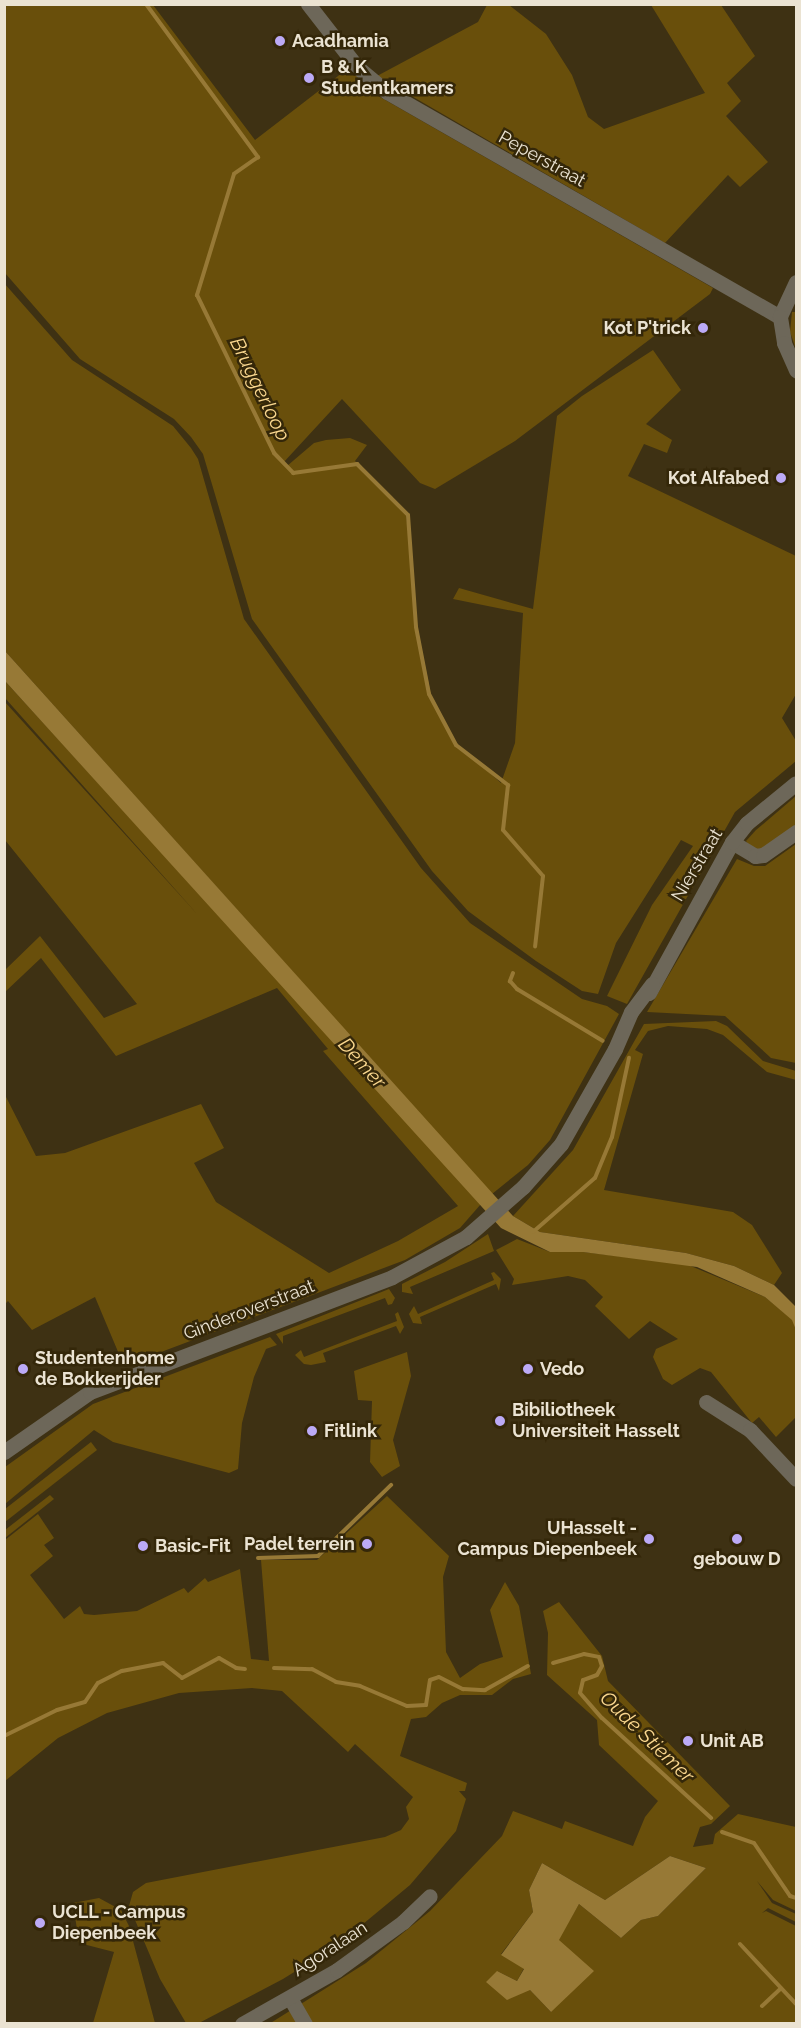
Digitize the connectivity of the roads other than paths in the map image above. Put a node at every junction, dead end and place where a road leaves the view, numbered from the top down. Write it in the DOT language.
graph roads {
  1 [pos="308,4"];
  2 [pos="796,282"];
  3 [pos="780,317"];
  4 [pos="796,370"];
  5 [pos="796,783"];
  6 [pos="796,832"];
  7 [pos="732,842"];
  8 [pos="506,1203"];
  9 [pos="706,1402"];
  10 [pos="4,1452"];
  11 [pos="796,1479"];
  12 [pos="430,1896"];
  13 [pos="290,1998"];
  14 [pos="242,2024"];
  15 [pos="305,2024"];
  1 -- 3 [label="street, Peperstraat"];
  2 -- 3 [label="street"];
  3 -- 4 [label="street"];
  5 -- 7 [label="street, Nierstraat"];
  6 -- 7 [label="street"];
  7 -- 8 [label="street, Nierstraat"];
  8 -- 10 [label="street, Ginderoverstraat"];
  9 -- 11 [label="street"];
  12 -- 13 [label="street, Agoralaan"];
  13 -- 14 [label="street, Agoralaan"];
  13 -- 15 [label="street"];
}
